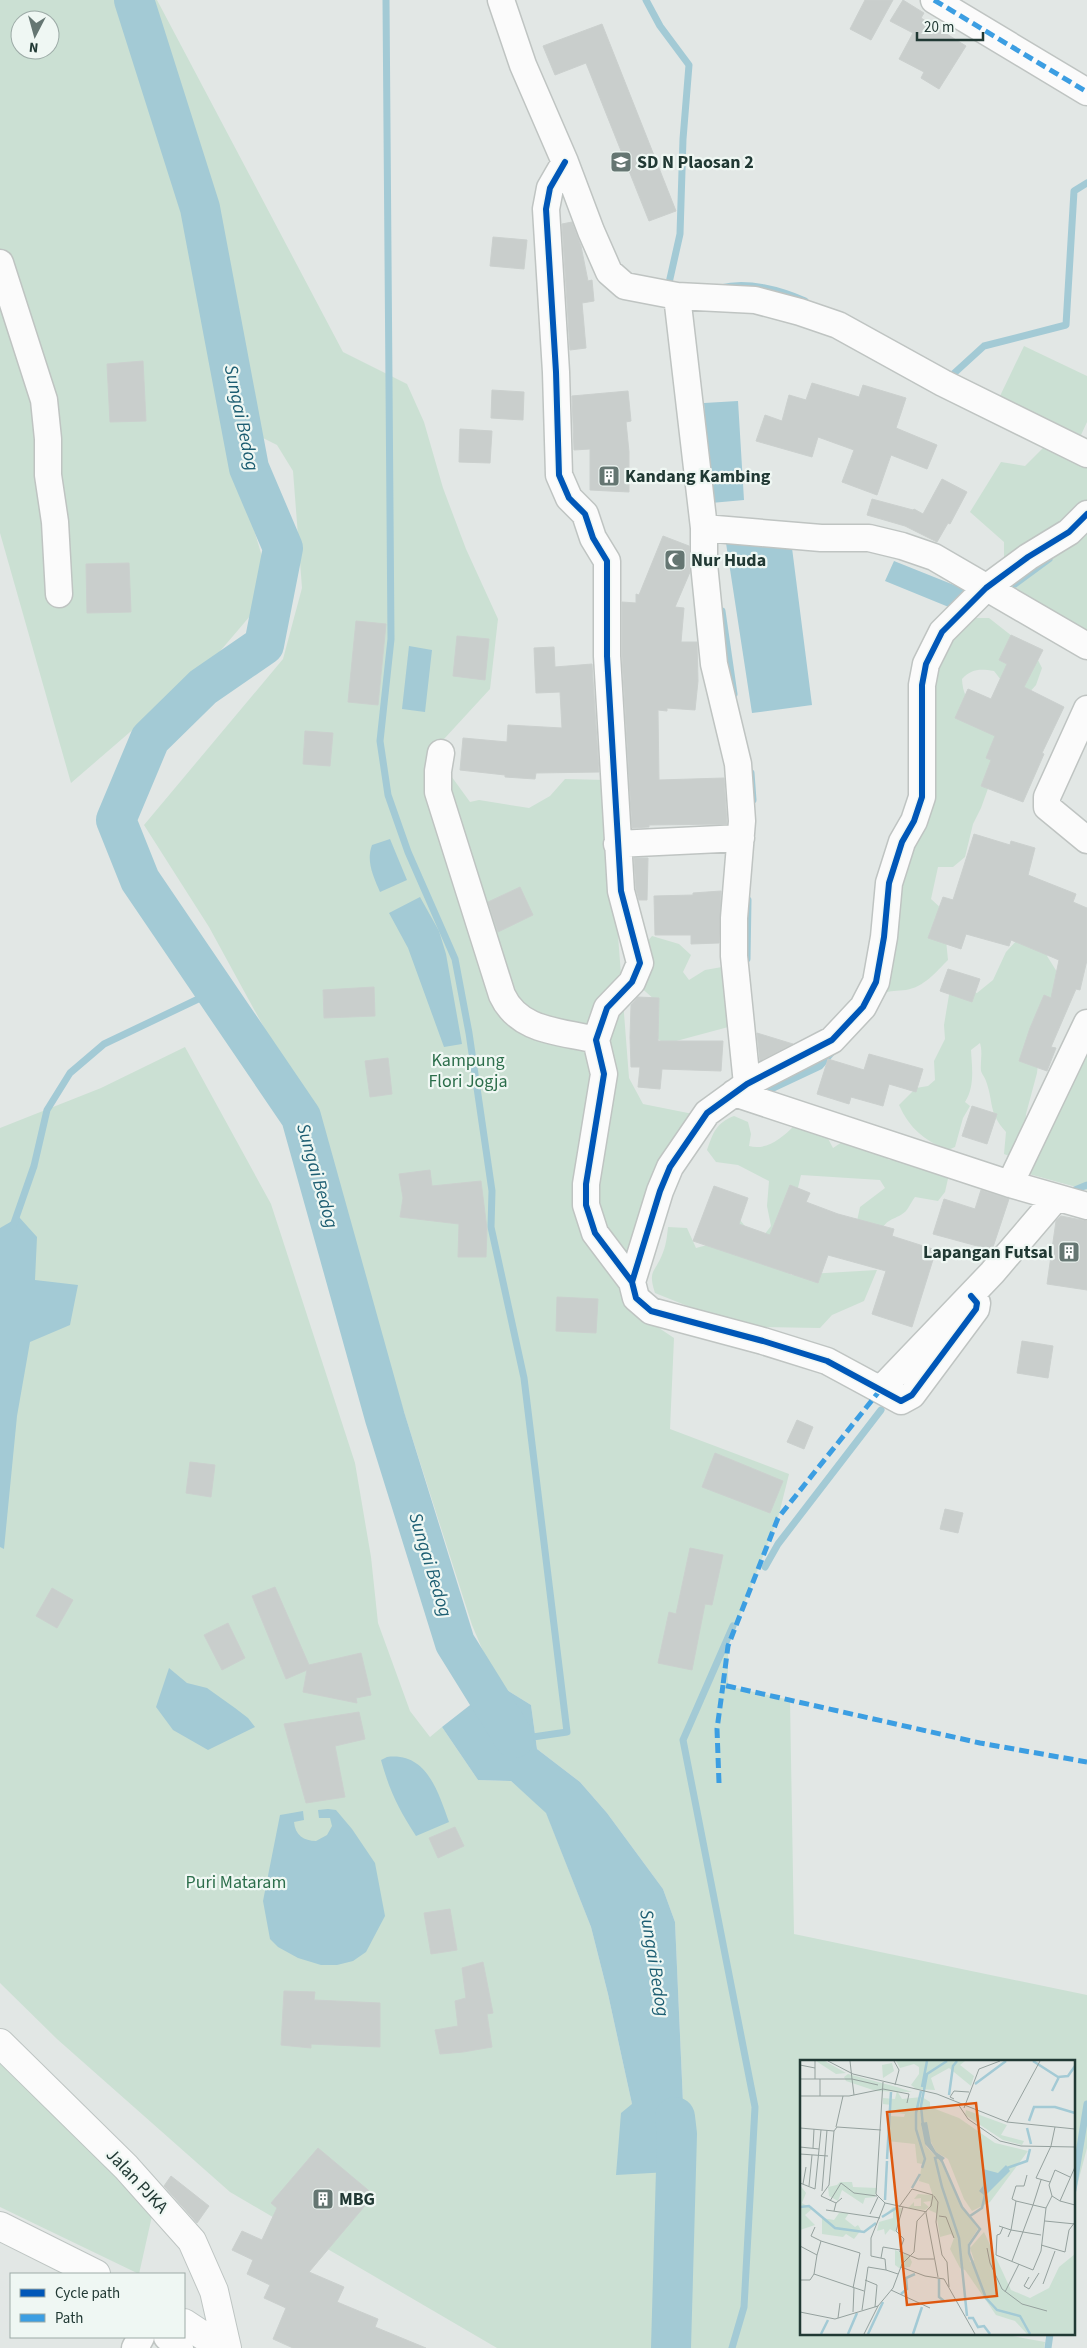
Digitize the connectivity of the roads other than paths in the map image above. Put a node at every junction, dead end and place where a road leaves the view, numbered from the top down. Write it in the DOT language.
graph roads {
  1 [pos="502,0"];
  2 [pos="934,0"];
  3 [pos="1087,92"];
  4 [pos="565,162"];
  5 [pos="0,263"];
  6 [pos="677,296"];
  7 [pos="1087,454"];
  8 [pos="1087,514"];
  9 [pos="704,528"];
  10 [pos="986,588"];
  11 [pos="59,594"];
  12 [pos="1087,646"];
  13 [pos="1087,709"];
  14 [pos="441,753"];
  15 [pos="740,838"];
  16 [pos="1087,840"];
  17 [pos="618,844"];
  18 [pos="1087,1023"];
  19 [pos="596,1040"];
  20 [pos="740,1089"];
  21 [pos="1010,1184"];
  22 [pos="1056,1198"];
  23 [pos="1087,1206"];
  24 [pos="632,1282"];
  25 [pos="0,2043"];
  26 [pos="0,2226"];
  27 [pos="94,2273"];
  28 [pos="185,2323"];
  29 [pos="167,2338"];
  30 [pos="180,2348"];
  31 [pos="222,2348"];
  32 [pos="227,2348"];
  1 -- 4 [label="street"];
  2 -- 3 [label="street"];
  4 -- 6 [label="street"];
  4 -- 17 [label="street"];
  5 -- 11 [label="street"];
  6 -- 7 [label="street"];
  6 -- 9 [label="street"];
  8 -- 10 [label="street"];
  9 -- 10 [label="street"];
  9 -- 15 [label="street"];
  10 -- 12 [label="street"];
  10 -- 20 [label="street"];
  13 -- 16 [label="street"];
  14 -- 19 [label="street"];
  15 -- 17 [label="street"];
  15 -- 20 [label="street"];
  17 -- 19 [label="street"];
  18 -- 21 [label="street"];
  19 -- 24 [label="street"];
  20 -- 21 [label="street"];
  20 -- 24 [label="street"];
  21 -- 22 [label="street"];
  22 -- 23 [label="street"];
  22 -- 24 [label="street"];
  25 -- 32 [label="main road, Jalan PJKA"];
  26 -- 27 [label="main road"];
  28 -- 31 [label="main road"];
  29 -- 30 [label="street"];
}
